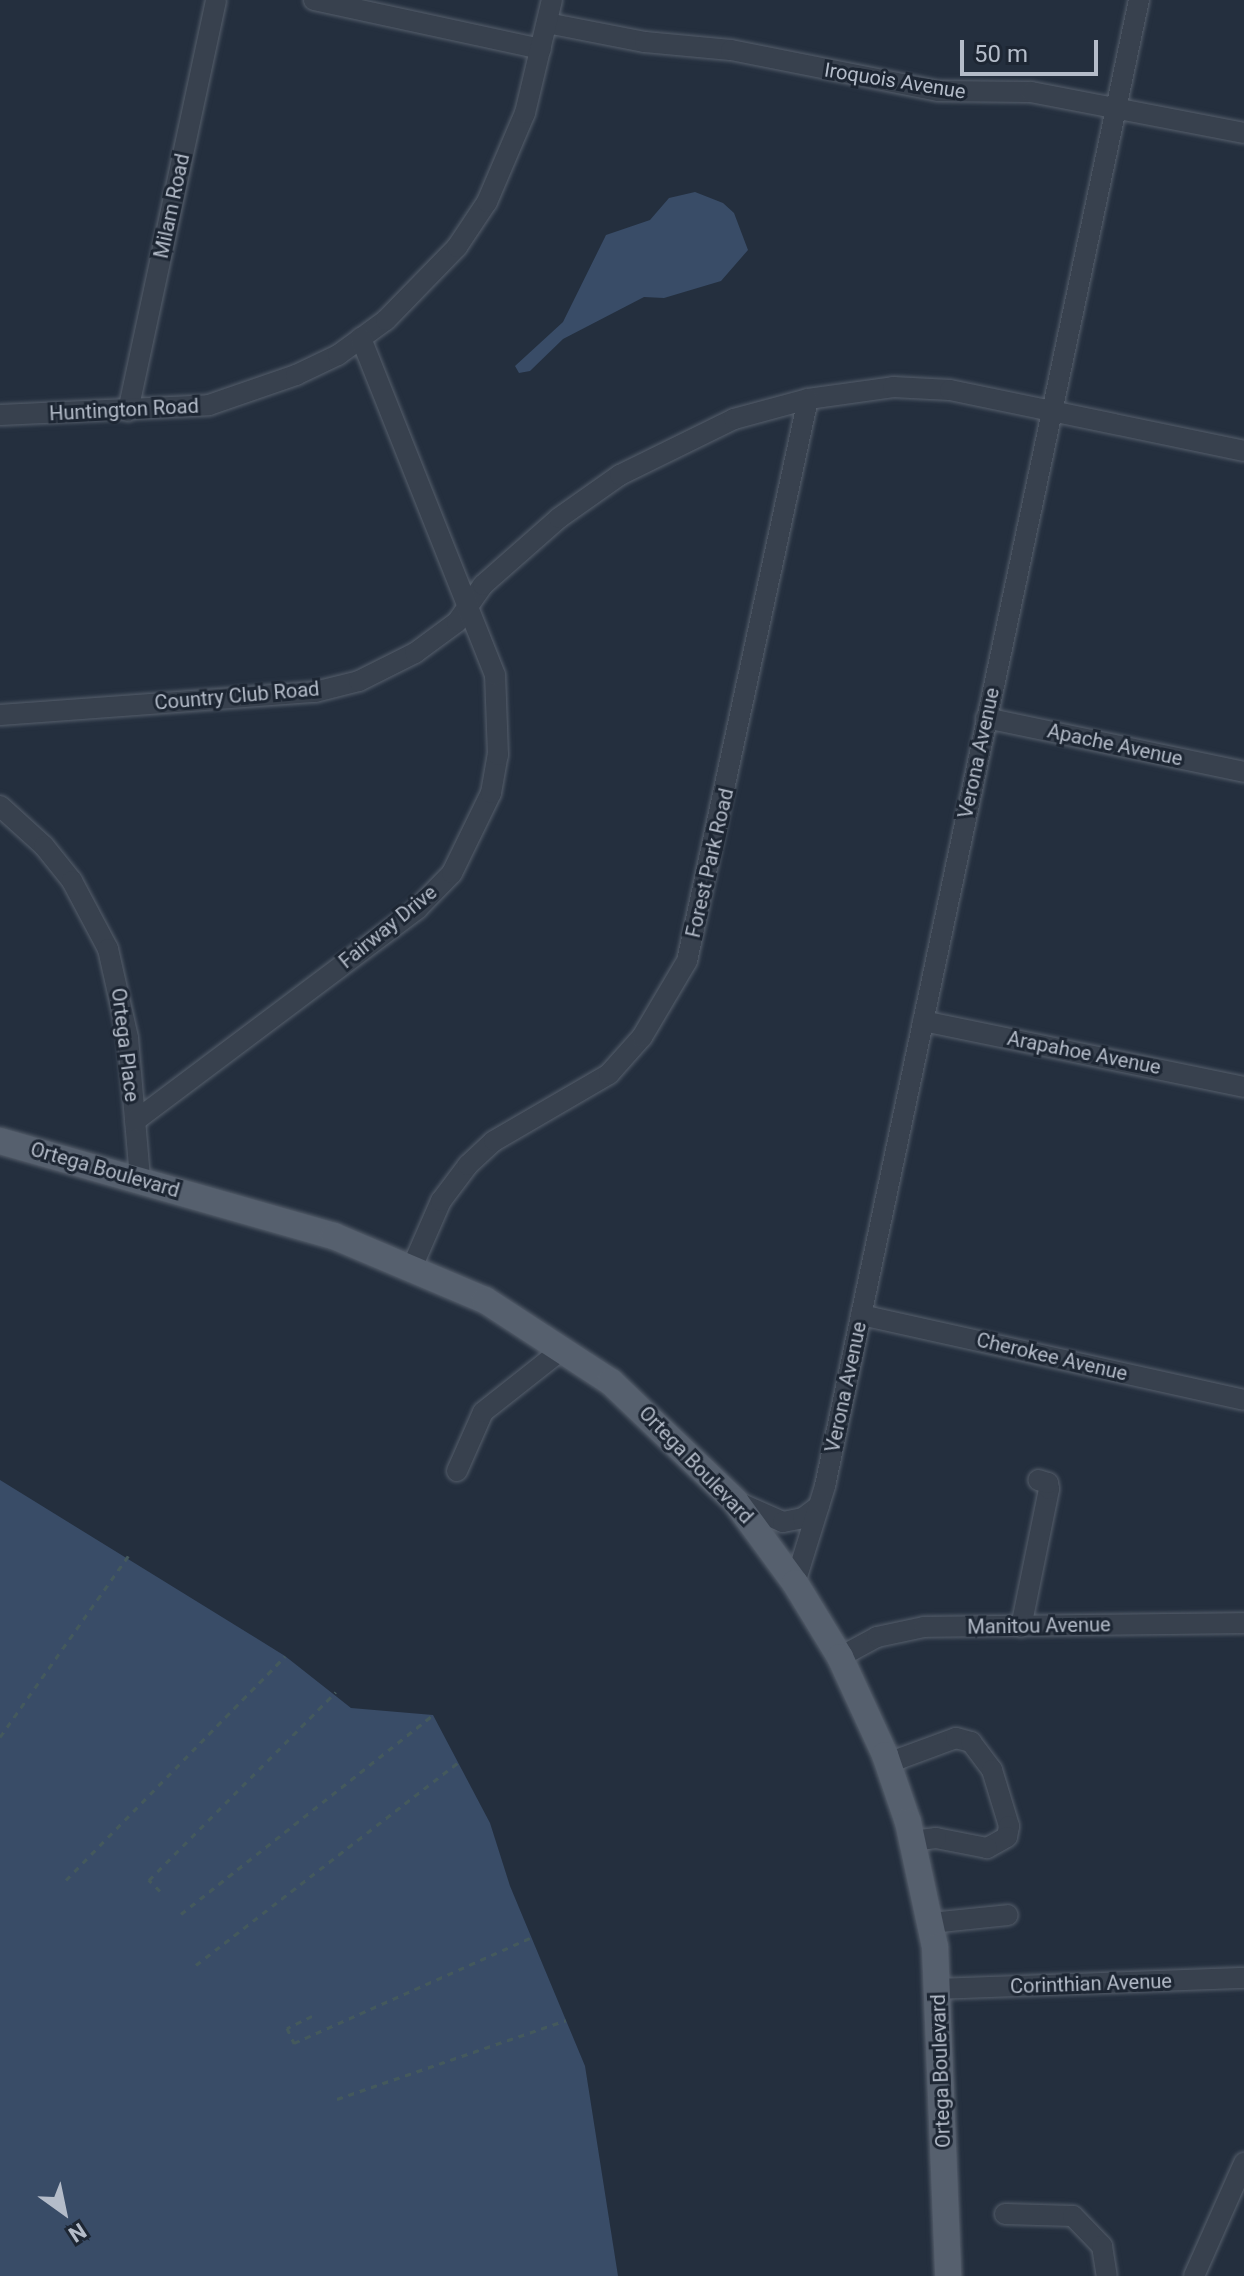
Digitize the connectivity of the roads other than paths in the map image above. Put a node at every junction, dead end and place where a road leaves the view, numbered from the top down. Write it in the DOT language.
graph roads {
  1 [pos="216,0"];
  2 [pos="314,0"];
  3 [pos="552,0"];
  4 [pos="1139,0"];
  5 [pos="547,23"];
  6 [pos="541,49"];
  7 [pos="1115,106"];
  8 [pos="1244,133"];
  9 [pos="361,338"];
  10 [pos="808,399"];
  11 [pos="128,411"];
  12 [pos="1051,411"];
  13 [pos="0,415"];
  14 [pos="1244,451"];
  15 [pos="470,604"];
  16 [pos="0,715"];
  17 [pos="986,718"];
  18 [pos="1244,772"];
  19 [pos="0,806"];
  20 [pos="923,1021"];
  21 [pos="1244,1087"];
  22 [pos="135,1121"];
  23 [pos="0,1141"];
  24 [pos="140,1179"];
  25 [pos="413,1265"];
  26 [pos="861,1315"];
  27 [pos="564,1348"];
  28 [pos="1244,1400"];
  29 [pos="457,1471"];
  30 [pos="1038,1480"];
  31 [pos="735,1501"];
  32 [pos="819,1506"];
  33 [pos="795,1583"];
  34 [pos="1244,1623"];
  35 [pos="1021,1627"];
  36 [pos="840,1657"];
  37 [pos="888,1763"];
  38 [pos="913,1841"];
  39 [pos="1008,1915"];
  40 [pos="931,1923"];
  41 [pos="1244,1978"];
  42 [pos="938,1989"];
  43 [pos="1244,2163"];
  44 [pos="1005,2214"];
  45 [pos="948,2276"];
  46 [pos="1107,2276"];
  47 [pos="1194,2276"];
  1 -- 11 [label="street, Milam Road"];
  2 -- 6 [label="street"];
  3 -- 5 [label="street, Huntington Road"];
  4 -- 7 [label="street, Verona Avenue"];
  5 -- 6 [label="street, Huntington Road"];
  5 -- 7 [label="street, Iroquois Avenue"];
  6 -- 9 [label="street, Huntington Road"];
  7 -- 8 [label="street, Iroquois Avenue"];
  7 -- 12 [label="street, Verona Avenue"];
  9 -- 11 [label="street, Huntington Road"];
  9 -- 15 [label="street, Fairway Drive"];
  10 -- 12 [label="street, Country Club Road"];
  10 -- 15 [label="street, Country Club Road"];
  10 -- 25 [label="street, Forest Park Road"];
  11 -- 13 [label="street, Huntington Road"];
  12 -- 14 [label="street, Country Club Road"];
  12 -- 17 [label="street, Verona Avenue"];
  15 -- 16 [label="street, Country Club Road"];
  15 -- 22 [label="street, Fairway Drive"];
  17 -- 18 [label="street, Apache Avenue"];
  17 -- 20 [label="street, Verona Avenue"];
  19 -- 22 [label="street, Ortega Place"];
  20 -- 21 [label="street, Arapahoe Avenue"];
  20 -- 26 [label="street, Verona Avenue"];
  22 -- 24 [label="street, Ortega Place"];
  23 -- 24 [label="main road, Ortega Boulevard"];
  24 -- 25 [label="main road, Ortega Boulevard"];
  25 -- 27 [label="main road, Ortega Boulevard"];
  26 -- 28 [label="street, Cherokee Avenue"];
  26 -- 32 [label="street, Verona Avenue"];
  27 -- 29 [label="street"];
  27 -- 31 [label="main road, Ortega Boulevard"];
  30 -- 35 [label="street"];
  31 -- 32 [label="street"];
  31 -- 33 [label="main road, Ortega Boulevard"];
  32 -- 33 [label="street, Verona Avenue"];
  33 -- 36 [label="main road, Ortega Boulevard"];
  34 -- 35 [label="street, Manitou Avenue"];
  35 -- 36 [label="street, Manitou Avenue"];
  36 -- 37 [label="main road, Ortega Boulevard"];
  37 -- 38 [label="main road, Ortega Boulevard"];
  37 -- 38 [label="street"];
  38 -- 40 [label="main road, Ortega Boulevard"];
  39 -- 40 [label="street"];
  40 -- 42 [label="main road, Ortega Boulevard"];
  41 -- 42 [label="street, Corinthian Avenue"];
  42 -- 45 [label="main road, Ortega Boulevard"];
  43 -- 47 [label="street"];
  44 -- 46 [label="street"];
}
